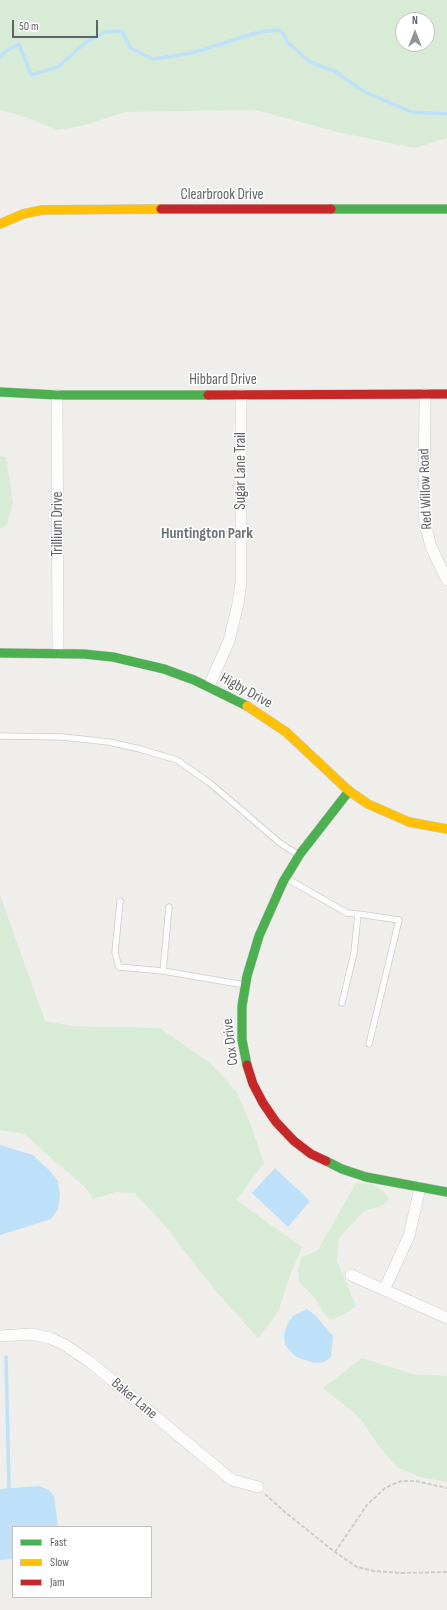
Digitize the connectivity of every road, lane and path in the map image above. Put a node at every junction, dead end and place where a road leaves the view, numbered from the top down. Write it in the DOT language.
graph roads {
  1 [pos="447,209"];
  2 [pos="0,224"];
  3 [pos="0,392"];
  4 [pos="425,394"];
  5 [pos="447,394"];
  6 [pos="57,395"];
  7 [pos="241,395"];
  8 [pos="447,580"];
  9 [pos="58,653"];
  10 [pos="0,654"];
  11 [pos="209,686"];
  12 [pos="0,736"];
  13 [pos="349,791"];
  14 [pos="447,829"];
  15 [pos="299,856"];
  16 [pos="286,878"];
  17 [pos="120,901"];
  18 [pos="169,907"];
  19 [pos="358,914"];
  20 [pos="163,971"];
  21 [pos="246,985"];
  22 [pos="342,1004"];
  23 [pos="369,1044"];
  24 [pos="420,1188"];
  25 [pos="447,1192"];
  26 [pos="351,1275"];
  27 [pos="384,1290"];
  28 [pos="447,1318"];
  29 [pos="0,1336"];
  30 [pos="258,1488"];
  31 [pos="447,1488"];
  32 [pos="335,1552"];
  33 [pos="447,1572"];
  1 -- 2 [label="street, Clearbrook Drive"];
  3 -- 6 [label="street, Hibbard Drive"];
  4 -- 5 [label="street, Hibbard Drive"];
  4 -- 7 [label="street, Hibbard Drive"];
  4 -- 8 [label="street, Red Willow Road"];
  6 -- 7 [label="street, Hibbard Drive"];
  6 -- 9 [label="street, Trillium Drive"];
  7 -- 11 [label="street, Sugar Lane Trail"];
  9 -- 10 [label="street, Higby Drive"];
  9 -- 11 [label="street, Higby Drive"];
  11 -- 13 [label="street, Higby Drive"];
  12 -- 15 [label="lane"];
  13 -- 14 [label="street, Higby Drive"];
  13 -- 15 [label="street, Cox Drive"];
  15 -- 16 [label="street, Cox Drive"];
  16 -- 19 [label="lane"];
  16 -- 21 [label="street, Cox Drive"];
  17 -- 20 [label="lane"];
  18 -- 20 [label="lane"];
  19 -- 22 [label="lane"];
  19 -- 23 [label="lane"];
  20 -- 21 [label="lane"];
  21 -- 24 [label="street, Cox Drive"];
  24 -- 25 [label="street, Cox Drive"];
  24 -- 27 [label="street"];
  26 -- 27 [label="street"];
  27 -- 28 [label="street"];
  29 -- 30 [label="street, Baker Lane"];
  30 -- 32 [label="path"];
  31 -- 32 [label="path"];
  32 -- 33 [label="path"];
}
